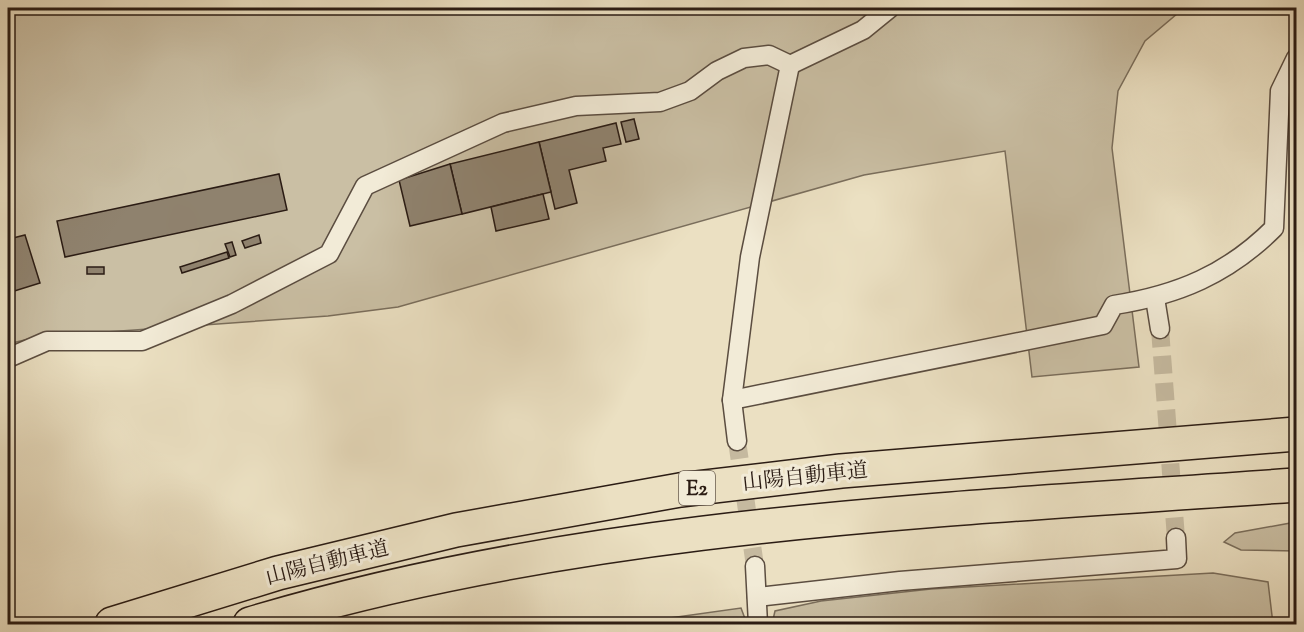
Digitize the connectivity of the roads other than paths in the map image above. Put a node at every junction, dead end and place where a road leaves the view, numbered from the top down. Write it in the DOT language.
graph roads {
  1 [pos="890,8"];
  2 [pos="1296,58"];
  3 [pos="790,65"];
  4 [pos="1155,298"];
  5 [pos="1160,329"];
  6 [pos="8,358"];
  7 [pos="732,400"];
  8 [pos="1296,434"];
  9 [pos="737,441"];
  10 [pos="1296,484"];
  11 [pos="1176,538"];
  12 [pos="755,566"];
  13 [pos="757,597"];
  14 [pos="112,624"];
  15 [pos="250,624"];
  16 [pos="758,624"];
  1 -- 3 [label="street"];
  2 -- 4 [label="street"];
  3 -- 6 [label="street"];
  3 -- 7 [label="street"];
  4 -- 5 [label="street"];
  4 -- 7 [label="street"];
  7 -- 9 [label="street"];
  8 -- 14 [label="highway, 山陽自動車道 / E2"];
  10 -- 15 [label="highway, 山陽自動車道 / E2"];
  11 -- 13 [label="street"];
  12 -- 13 [label="street"];
  13 -- 16 [label="street"];
}
